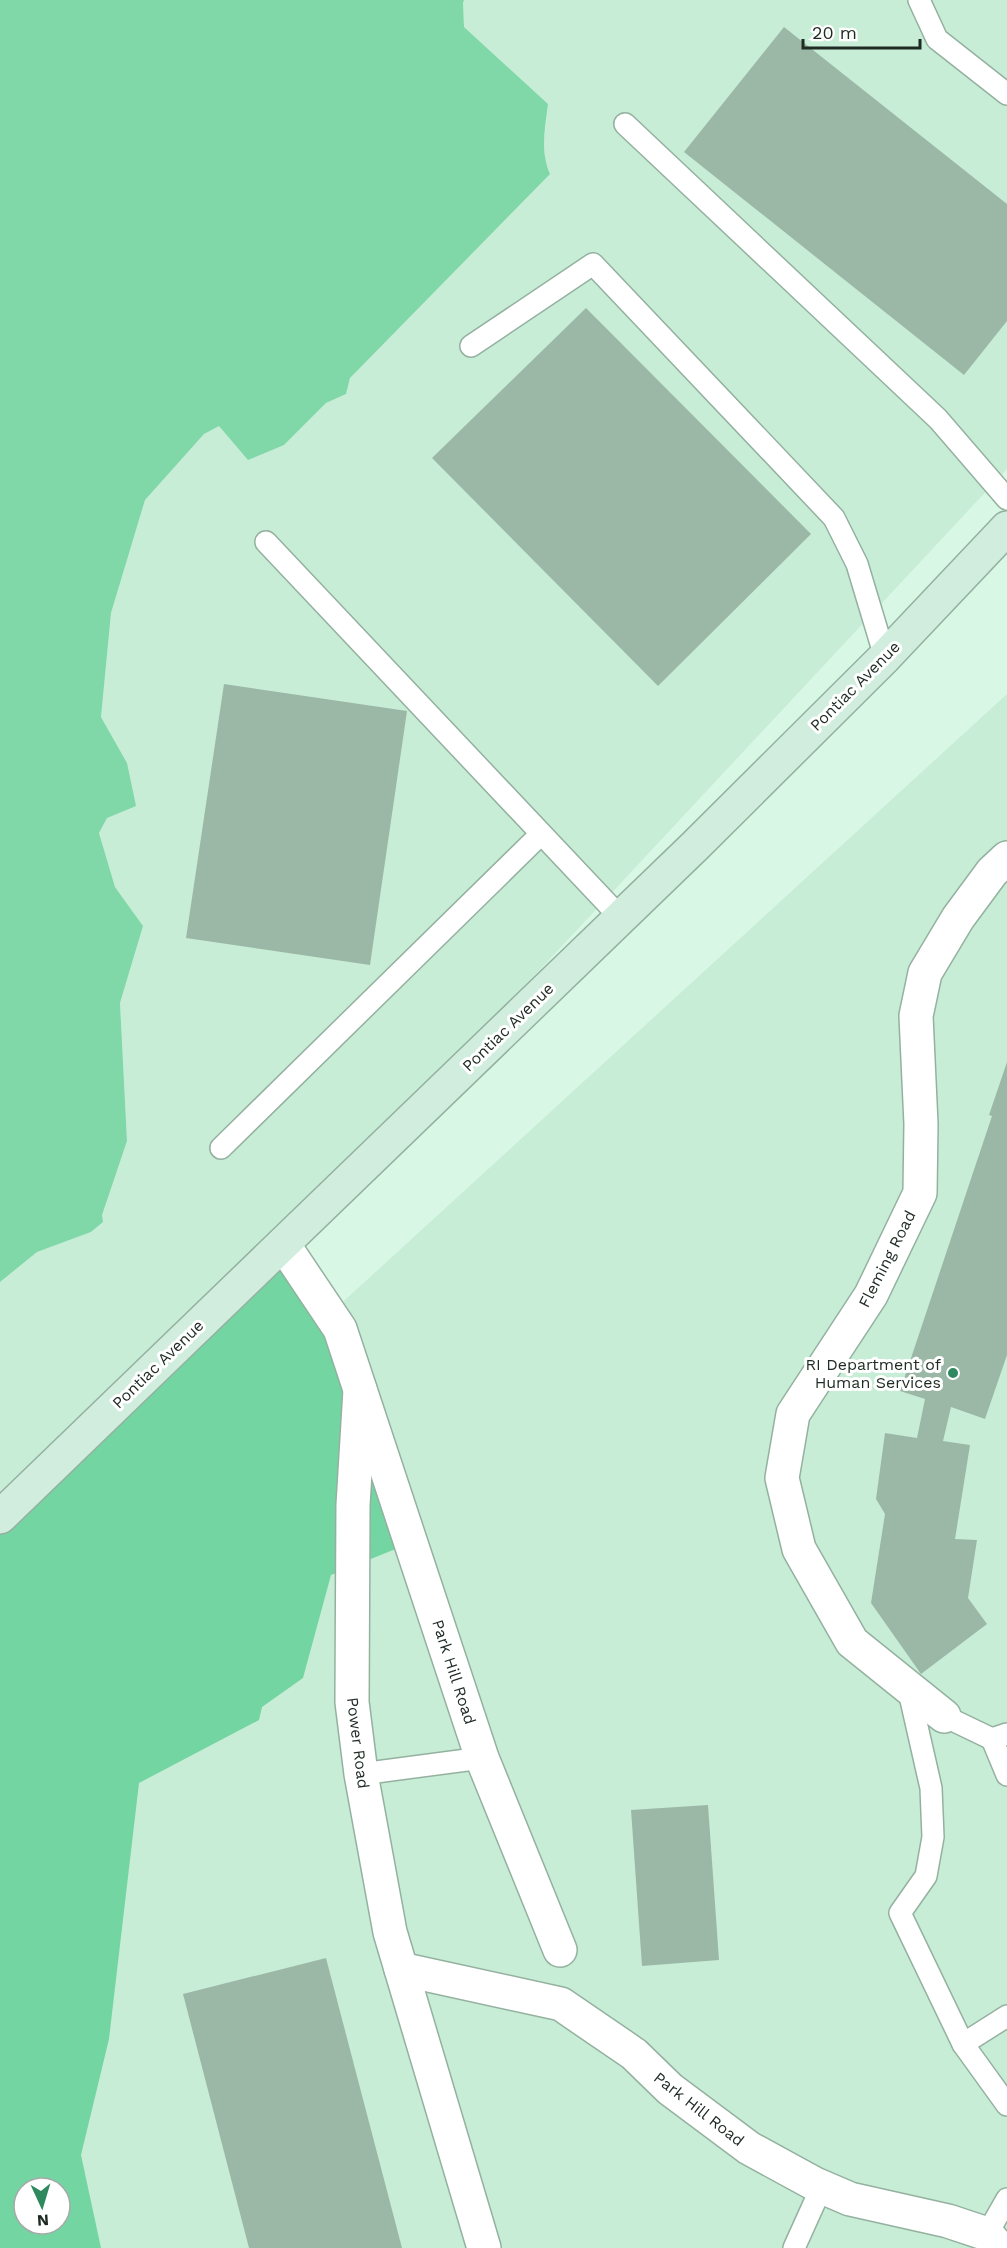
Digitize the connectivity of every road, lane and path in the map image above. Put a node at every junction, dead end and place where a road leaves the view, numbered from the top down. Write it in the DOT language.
graph roads {
  1 [pos="919,0"];
  2 [pos="1007,94"];
  3 [pos="625,124"];
  4 [pos="471,346"];
  5 [pos="1007,499"];
  6 [pos="1007,528"];
  7 [pos="266,542"];
  8 [pos="885,657"];
  9 [pos="541,834"];
  10 [pos="1007,858"];
  11 [pos="621,918"];
  12 [pos="221,1148"];
  13 [pos="283,1244"];
  14 [pos="360,1390"];
  15 [pos="0,1517"];
  16 [pos="908,1687"];
  17 [pos="944,1716"];
  18 [pos="1000,1736"];
  19 [pos="483,1758"];
  20 [pos="361,1774"];
  21 [pos="1007,1775"];
  22 [pos="560,1950"];
  23 [pos="401,1969"];
  24 [pos="1007,2016"];
  25 [pos="963,2044"];
  26 [pos="1007,2105"];
  27 [pos="822,2186"];
  28 [pos="1007,2199"];
  29 [pos="993,2241"];
  30 [pos="484,2248"];
  31 [pos="794,2248"];
  1 -- 2 [label="lane"];
  3 -- 5 [label="lane"];
  4 -- 8 [label="lane"];
  6 -- 8 [label="main road, Pontiac Avenue"];
  7 -- 9 [label="lane"];
  8 -- 11 [label="main road, Pontiac Avenue"];
  9 -- 11 [label="lane"];
  9 -- 12 [label="lane"];
  10 -- 16 [label="street, Fleming Road"];
  11 -- 13 [label="main road, Pontiac Avenue"];
  13 -- 14 [label="street, Power Road"];
  13 -- 15 [label="main road, Pontiac Avenue"];
  14 -- 19 [label="street, Park Hill Road"];
  14 -- 20 [label="street, Power Road"];
  16 -- 17 [label="street, Fleming Road"];
  16 -- 25 [label="lane"];
  17 -- 18 [label="lane"];
  18 -- 21 [label="lane"];
  19 -- 20 [label="lane"];
  19 -- 22 [label="street, Park Hill Road"];
  20 -- 23 [label="street, Power Road"];
  23 -- 27 [label="street, Park Hill Road"];
  23 -- 30 [label="street, Power Road"];
  24 -- 25 [label="lane"];
  25 -- 26 [label="lane"];
  27 -- 29 [label="street, Park Hill Road"];
  27 -- 31 [label="lane"];
  28 -- 29 [label="lane"];
}
